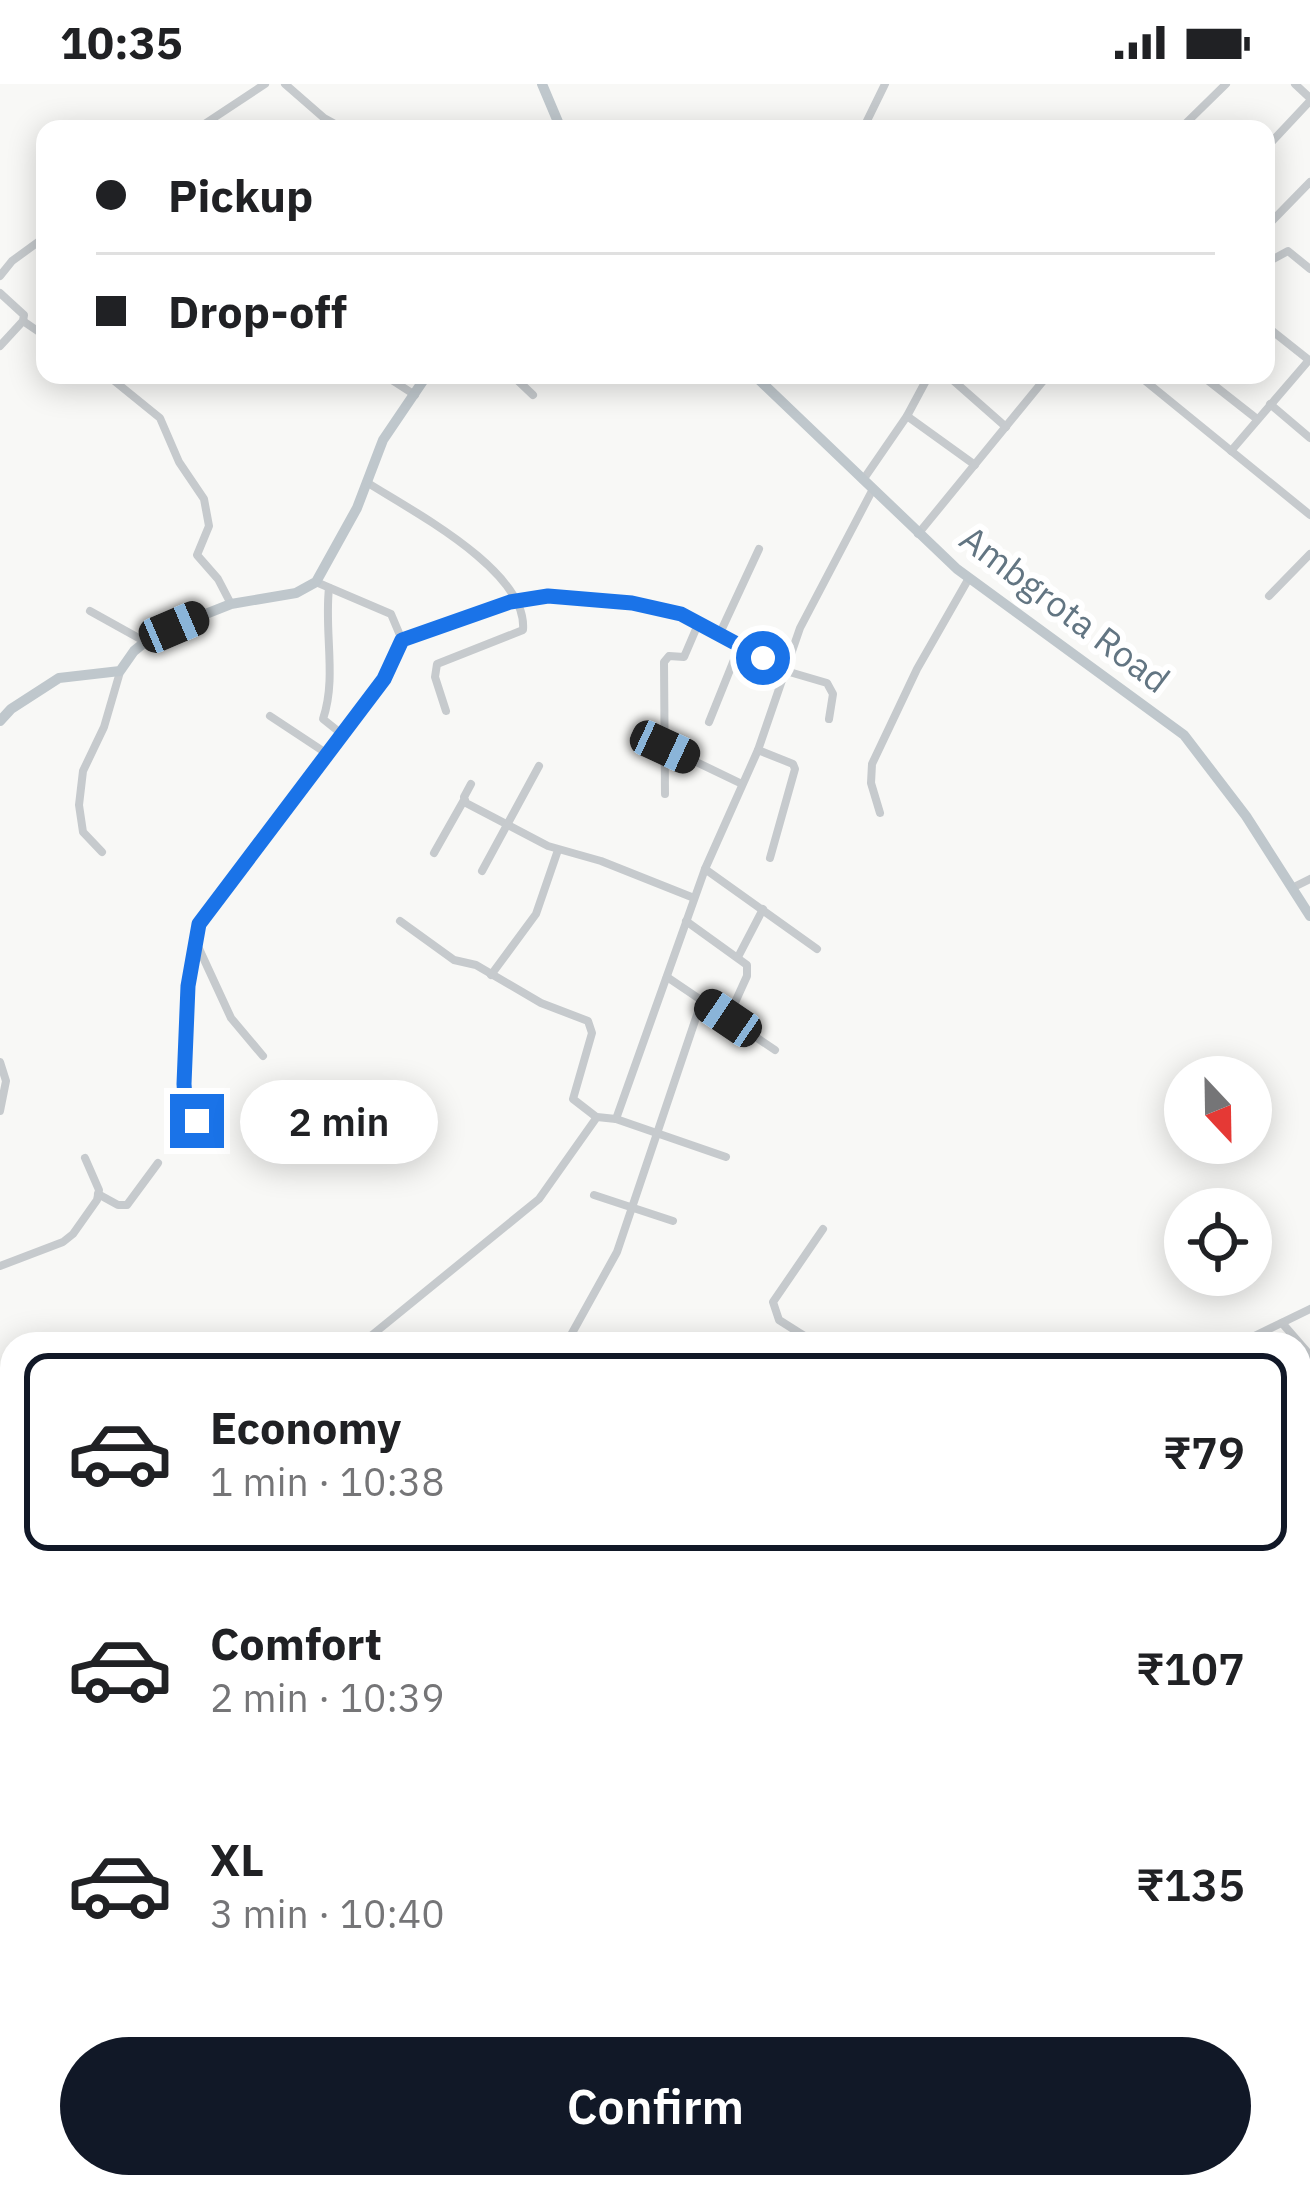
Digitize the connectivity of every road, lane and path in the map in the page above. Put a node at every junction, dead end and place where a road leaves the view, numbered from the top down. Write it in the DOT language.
graph roads {
  1 [pos="265,84"];
  2 [pos="284,84"];
  3 [pos="542,84"];
  4 [pos="885,84"];
  5 [pos="1226,84"];
  6 [pos="1295,84"];
  7 [pos="1310,100"];
  8 [pos="210,120"];
  9 [pos="328,120"];
  10 [pos="557,120"];
  11 [pos="867,120"];
  12 [pos="1189,120"];
  13 [pos="1275,138"];
  14 [pos="1310,182"];
  15 [pos="1275,217"];
  16 [pos="36,244"];
  17 [pos="1275,251"];
  18 [pos="1278,254"];
  19 [pos="1275,256"];
  20 [pos="1310,269"];
  21 [pos="0,276"];
  22 [pos="0,292"];
  23 [pos="23,321"];
  24 [pos="36,330"];
  25 [pos="1275,333"];
  26 [pos="0,346"];
  27 [pos="1309,361"];
  28 [pos="119,384"];
  29 [pos="399,384"];
  30 [pos="421,384"];
  31 [pos="521,384"];
  32 [pos="763,384"];
  33 [pos="923,384"];
  34 [pos="957,384"];
  35 [pos="1041,384"];
  36 [pos="1149,384"];
  37 [pos="1212,384"];
  38 [pos="415,394"];
  39 [pos="533,395"];
  40 [pos="1269,404"];
  41 [pos="907,416"];
  42 [pos="1257,419"];
  43 [pos="1006,427"];
  44 [pos="1310,438"];
  45 [pos="1231,451"];
  46 [pos="975,465"];
  47 [pos="863,480"];
  48 [pos="368,483"];
  49 [pos="873,489"];
  50 [pos="1310,515"];
  51 [pos="918,534"];
  52 [pos="759,549"];
  53 [pos="1309,558"];
  54 [pos="969,578"];
  55 [pos="316,582"];
  56 [pos="329,588"];
  57 [pos="1269,596"];
  58 [pos="517,599"];
  59 [pos="231,604"];
  60 [pos="90,611"];
  61 [pos="699,622"];
  62 [pos="720,633"];
  63 [pos="402,640"];
  64 [pos="145,641"];
  65 [pos="740,645"];
  66 [pos="120,670"];
  67 [pos="786,671"];
  68 [pos="446,711"];
  69 [pos="270,716"];
  70 [pos="829,719"];
  71 [pos="0,721"];
  72 [pos="709,722"];
  73 [pos="343,735"];
  74 [pos="665,747"];
  75 [pos="758,750"];
  76 [pos="328,755"];
  77 [pos="539,766"];
  78 [pos="471,784"];
  79 [pos="742,784"];
  80 [pos="665,794"];
  81 [pos="464,800"];
  82 [pos="880,812"];
  83 [pos="508,825"];
  84 [pos="558,850"];
  85 [pos="102,852"];
  86 [pos="434,853"];
  87 [pos="770,858"];
  88 [pos="705,869"];
  89 [pos="482,871"];
  90 [pos="1310,879"];
  91 [pos="1291,889"];
  92 [pos="694,898"];
  93 [pos="763,909"];
  94 [pos="1310,916"];
  95 [pos="400,921"];
  96 [pos="686,921"];
  97 [pos="194,939"];
  98 [pos="817,949"];
  99 [pos="737,958"];
  100 [pos="491,975"];
  101 [pos="666,977"];
  102 [pos="702,1000"];
  103 [pos="728,1018"];
  104 [pos="775,1050"];
  105 [pos="263,1056"];
  106 [pos="0,1063"];
  107 [pos="0,1111"];
  108 [pos="597,1117"];
  109 [pos="616,1119"];
  110 [pos="657,1134"];
  111 [pos="223,1149"];
  112 [pos="727,1157"];
  113 [pos="85,1158"];
  114 [pos="158,1163"];
  115 [pos="98,1194"];
  116 [pos="594,1196"];
  117 [pos="632,1208"];
  118 [pos="674,1221"];
  119 [pos="824,1229"];
  120 [pos="0,1266"];
  121 [pos="1310,1310"];
  122 [pos="1282,1323"];
  123 [pos="376,1332"];
  124 [pos="572,1332"];
  125 [pos="798,1332"];
  126 [pos="1269,1332"];
  127 [pos="1290,1332"];
  1 -- 8 [label="street"];
  2 -- 9 [label="street"];
  3 -- 10 [label="main road"];
  4 -- 11 [label="street"];
  5 -- 12 [label="street"];
  6 -- 7 [label="street"];
  7 -- 13 [label="street"];
  14 -- 15 [label="street"];
  16 -- 21 [label="street"];
  17 -- 18 [label="street"];
  18 -- 19 [label="street"];
  18 -- 20 [label="street"];
  22 -- 23 [label="street"];
  23 -- 24 [label="street"];
  23 -- 26 [label="street"];
  25 -- 27 [label="street"];
  27 -- 40 [label="street"];
  28 -- 59 [label="street"];
  29 -- 38 [label="street"];
  30 -- 38 [label="main road"];
  31 -- 39 [label="street"];
  32 -- 47 [label="main road, Ambgrota Road"];
  33 -- 41 [label="street"];
  34 -- 43 [label="street"];
  35 -- 43 [label="street"];
  36 -- 45 [label="street"];
  37 -- 42 [label="street"];
  38 -- 48 [label="main road"];
  40 -- 42 [label="street"];
  40 -- 44 [label="street"];
  41 -- 46 [label="street"];
  41 -- 47 [label="street"];
  42 -- 45 [label="street"];
  43 -- 46 [label="street"];
  45 -- 50 [label="street"];
  46 -- 51 [label="street"];
  47 -- 49 [label="main road, Ambgrota Road"];
  48 -- 55 [label="main road"];
  48 -- 58 [label="street"];
  49 -- 51 [label="main road, Ambgrota Road"];
  49 -- 67 [label="street"];
  51 -- 54 [label="main road, Ambgrota Road"];
  52 -- 62 [label="street"];
  53 -- 57 [label="street"];
  54 -- 82 [label="street"];
  54 -- 91 [label="main road, Ambgrota Road"];
  55 -- 56 [label="street"];
  55 -- 59 [label="main road"];
  56 -- 63 [label="street"];
  56 -- 73 [label="street"];
  58 -- 61 [label="street"];
  58 -- 63 [label="street"];
  58 -- 68 [label="street"];
  59 -- 64 [label="main road"];
  60 -- 64 [label="street"];
  61 -- 62 [label="street"];
  61 -- 74 [label="street"];
  62 -- 65 [label="street"];
  63 -- 73 [label="street"];
  64 -- 66 [label="main road"];
  65 -- 67 [label="street"];
  65 -- 72 [label="street"];
  66 -- 71 [label="main road"];
  66 -- 85 [label="street"];
  67 -- 70 [label="street"];
  67 -- 75 [label="street"];
  69 -- 76 [label="street"];
  73 -- 76 [label="street"];
  74 -- 79 [label="street"];
  74 -- 80 [label="street"];
  75 -- 79 [label="street"];
  75 -- 87 [label="street"];
  76 -- 97 [label="street"];
  77 -- 83 [label="street"];
  78 -- 81 [label="street"];
  79 -- 88 [label="street"];
  81 -- 83 [label="street"];
  81 -- 86 [label="street"];
  83 -- 84 [label="street"];
  83 -- 89 [label="street"];
  84 -- 92 [label="street"];
  84 -- 100 [label="street"];
  88 -- 92 [label="street"];
  88 -- 93 [label="street"];
  90 -- 91 [label="street"];
  91 -- 94 [label="main road, Ambgrota Road"];
  92 -- 96 [label="street"];
  93 -- 98 [label="street"];
  93 -- 99 [label="street"];
  95 -- 100 [label="street"];
  96 -- 99 [label="street"];
  96 -- 101 [label="street"];
  97 -- 105 [label="street"];
  97 -- 111 [label="street"];
  99 -- 103 [label="street"];
  100 -- 108 [label="street"];
  101 -- 102 [label="street"];
  101 -- 109 [label="street"];
  102 -- 103 [label="street"];
  102 -- 110 [label="street"];
  103 -- 104 [label="street"];
  106 -- 107 [label="street"];
  108 -- 109 [label="street"];
  108 -- 123 [label="street"];
  109 -- 110 [label="street"];
  110 -- 112 [label="street"];
  110 -- 117 [label="street"];
  113 -- 115 [label="street"];
  114 -- 115 [label="street"];
  115 -- 120 [label="street"];
  116 -- 117 [label="street"];
  117 -- 118 [label="street"];
  117 -- 124 [label="street"];
  119 -- 125 [label="street"];
  121 -- 122 [label="street"];
  122 -- 126 [label="street"];
  122 -- 127 [label="street"];
}
